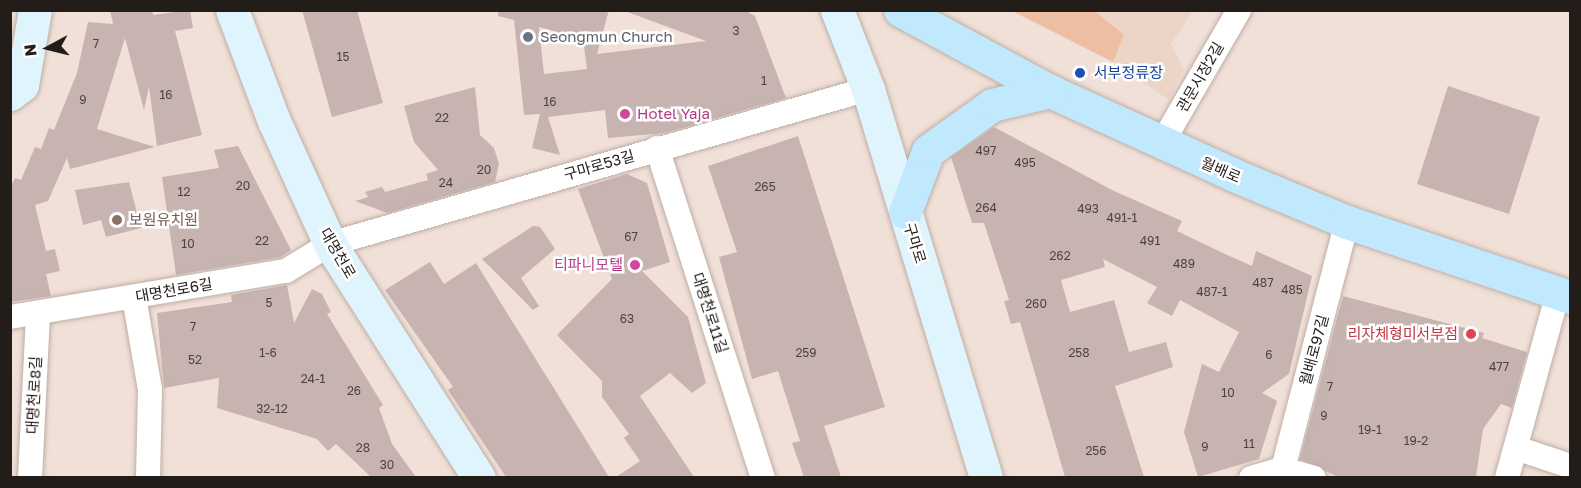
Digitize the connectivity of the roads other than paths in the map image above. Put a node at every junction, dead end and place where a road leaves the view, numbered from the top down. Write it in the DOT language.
graph roads {
  1 [pos="35,10"];
  2 [pos="232,10"];
  3 [pos="837,10"];
  4 [pos="900,10"];
  5 [pos="1239,10"];
  6 [pos="868,89"];
  7 [pos="1050,91"];
  8 [pos="10,94"];
  9 [pos="1162,143"];
  10 [pos="657,148"];
  11 [pos="905,212"];
  12 [pos="1347,222"];
  13 [pos="330,244"];
  14 [pos="1564,295"];
  15 [pos="134,297"];
  16 [pos="38,313"];
  17 [pos="10,317"];
  18 [pos="1515,448"];
  19 [pos="1570,466"];
  20 [pos="1284,473"];
  21 [pos="30,477"];
  22 [pos="148,477"];
  23 [pos="479,477"];
  24 [pos="763,477"];
  25 [pos="986,477"];
  26 [pos="1251,477"];
  27 [pos="1314,477"];
  28 [pos="1507,477"];
  1 -- 8 [label="main road"];
  2 -- 13 [label="main road, 대명천로"];
  3 -- 6 [label="main road, 구마로"];
  4 -- 7 [label="main road, 월배로"];
  5 -- 9 [label="street, 관문시장2길"];
  6 -- 10 [label="street, 구마로53길"];
  6 -- 11 [label="main road, 구마로"];
  7 -- 9 [label="main road, 월배로"];
  7 -- 11 [label="main road"];
  9 -- 12 [label="main road, 월배로"];
  10 -- 13 [label="street, 구마로53길"];
  10 -- 24 [label="street, 대명천로11길"];
  11 -- 25 [label="main road, 구마로"];
  12 -- 14 [label="main road, 월배로"];
  12 -- 20 [label="street, 월배로97길"];
  13 -- 15 [label="street, 대명천로6길"];
  13 -- 23 [label="main road, 대명천로"];
  14 -- 18 [label="street, 월배로"];
  15 -- 16 [label="street, 대명천로6길"];
  15 -- 22 [label="street"];
  16 -- 17 [label="street, 대명천로6길"];
  16 -- 21 [label="street, 대명천로8길"];
  18 -- 19 [label="street"];
  18 -- 28 [label="street, 월배로"];
  20 -- 26 [label="street"];
  20 -- 27 [label="street"];
}
